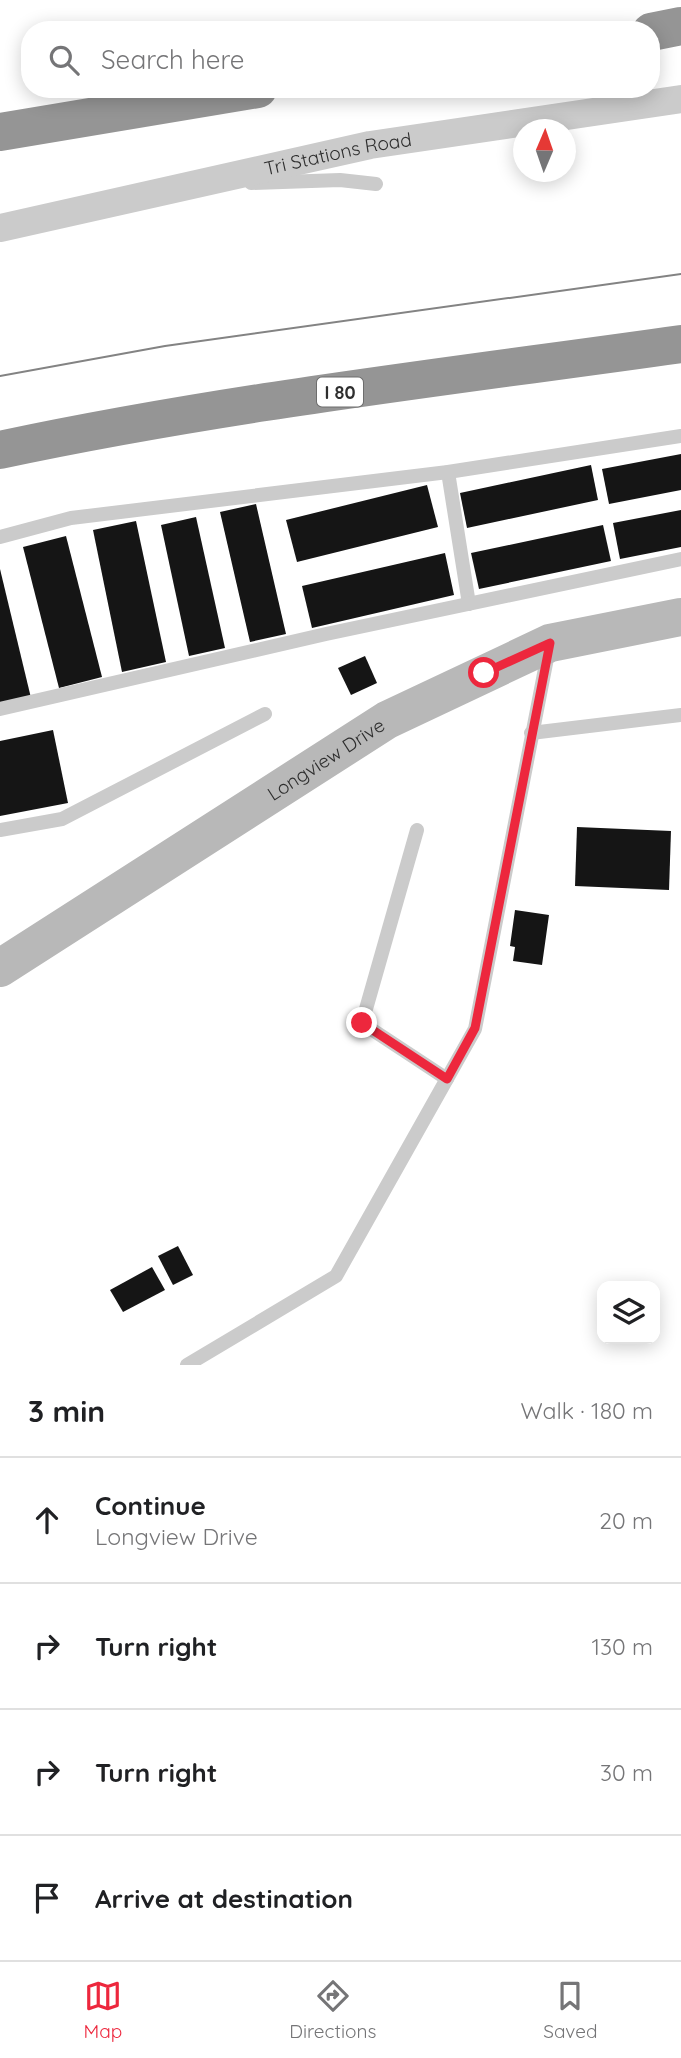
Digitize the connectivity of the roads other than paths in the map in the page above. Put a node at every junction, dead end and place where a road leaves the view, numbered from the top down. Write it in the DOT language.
graph roads {
  1 [pos="681,26"];
  2 [pos="660,32"];
  3 [pos="681,32"];
  4 [pos="660,33"];
  5 [pos="204,98"];
  6 [pos="681,99"];
  7 [pos="0,132"];
  8 [pos="376,184"];
  9 [pos="190,185"];
  10 [pos="0,228"];
  11 [pos="681,344"];
  12 [pos="681,436"];
  13 [pos="0,450"];
  14 [pos="448,472"];
  15 [pos="0,537"];
  16 [pos="681,559"];
  17 [pos="469,604"];
  18 [pos="681,617"];
  19 [pos="550,643"];
  20 [pos="0,709"];
  21 [pos="265,714"];
  22 [pos="681,715"];
  23 [pos="531,733"];
  24 [pos="0,830"];
  25 [pos="417,830"];
  26 [pos="3,958"];
  27 [pos="447,1079"];
  28 [pos="187,1365"];
  1 -- 2 [label="highway"];
  3 -- 4 [label="highway"];
  5 -- 7 [label="highway"];
  6 -- 9 [label="street, Tri Stations Road"];
  8 -- 9 [label="lane"];
  9 -- 10 [label="street, Tri Stations Road"];
  11 -- 13 [label="highway, I 80"];
  12 -- 14 [label="lane"];
  14 -- 15 [label="lane"];
  14 -- 17 [label="lane"];
  16 -- 17 [label="lane"];
  17 -- 20 [label="lane"];
  18 -- 19 [label="street, Longview Drive"];
  19 -- 23 [label="lane"];
  19 -- 26 [label="street, Longview Drive"];
  21 -- 24 [label="lane"];
  22 -- 23 [label="lane"];
  23 -- 27 [label="lane"];
  25 -- 27 [label="lane"];
  27 -- 28 [label="lane"];
}
